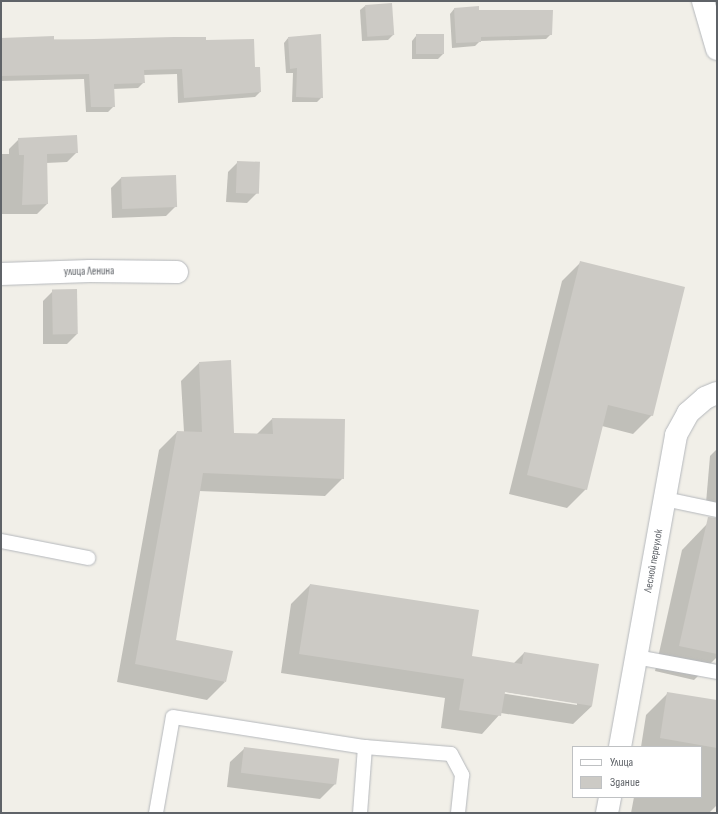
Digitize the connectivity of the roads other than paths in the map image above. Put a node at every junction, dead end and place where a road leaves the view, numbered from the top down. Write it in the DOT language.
graph roads {
  1 [pos="702,2"];
  2 [pos="717,49"];
  3 [pos="177,272"];
  4 [pos="1,274"];
  5 [pos="717,393"];
  6 [pos="665,499"];
  7 [pos="717,510"];
  8 [pos="1,542"];
  9 [pos="88,558"];
  10 [pos="636,657"];
  11 [pos="717,672"];
  12 [pos="620,746"];
  13 [pos="365,748"];
  14 [pos="610,798"];
  15 [pos="156,813"];
  16 [pos="360,813"];
  17 [pos="458,813"];
  18 [pos="607,813"];
  1 -- 2 [label="street"];
  3 -- 4 [label="street, улица Ленина"];
  5 -- 6 [label="street, Лесной переулок"];
  6 -- 7 [label="lane"];
  6 -- 10 [label="street, Лесной переулок"];
  8 -- 9 [label="lane"];
  10 -- 11 [label="lane"];
  10 -- 12 [label="street, Лесной переулок"];
  13 -- 15 [label="lane"];
  13 -- 16 [label="lane"];
  13 -- 17 [label="lane"];
  14 -- 18 [label="street"];
}
